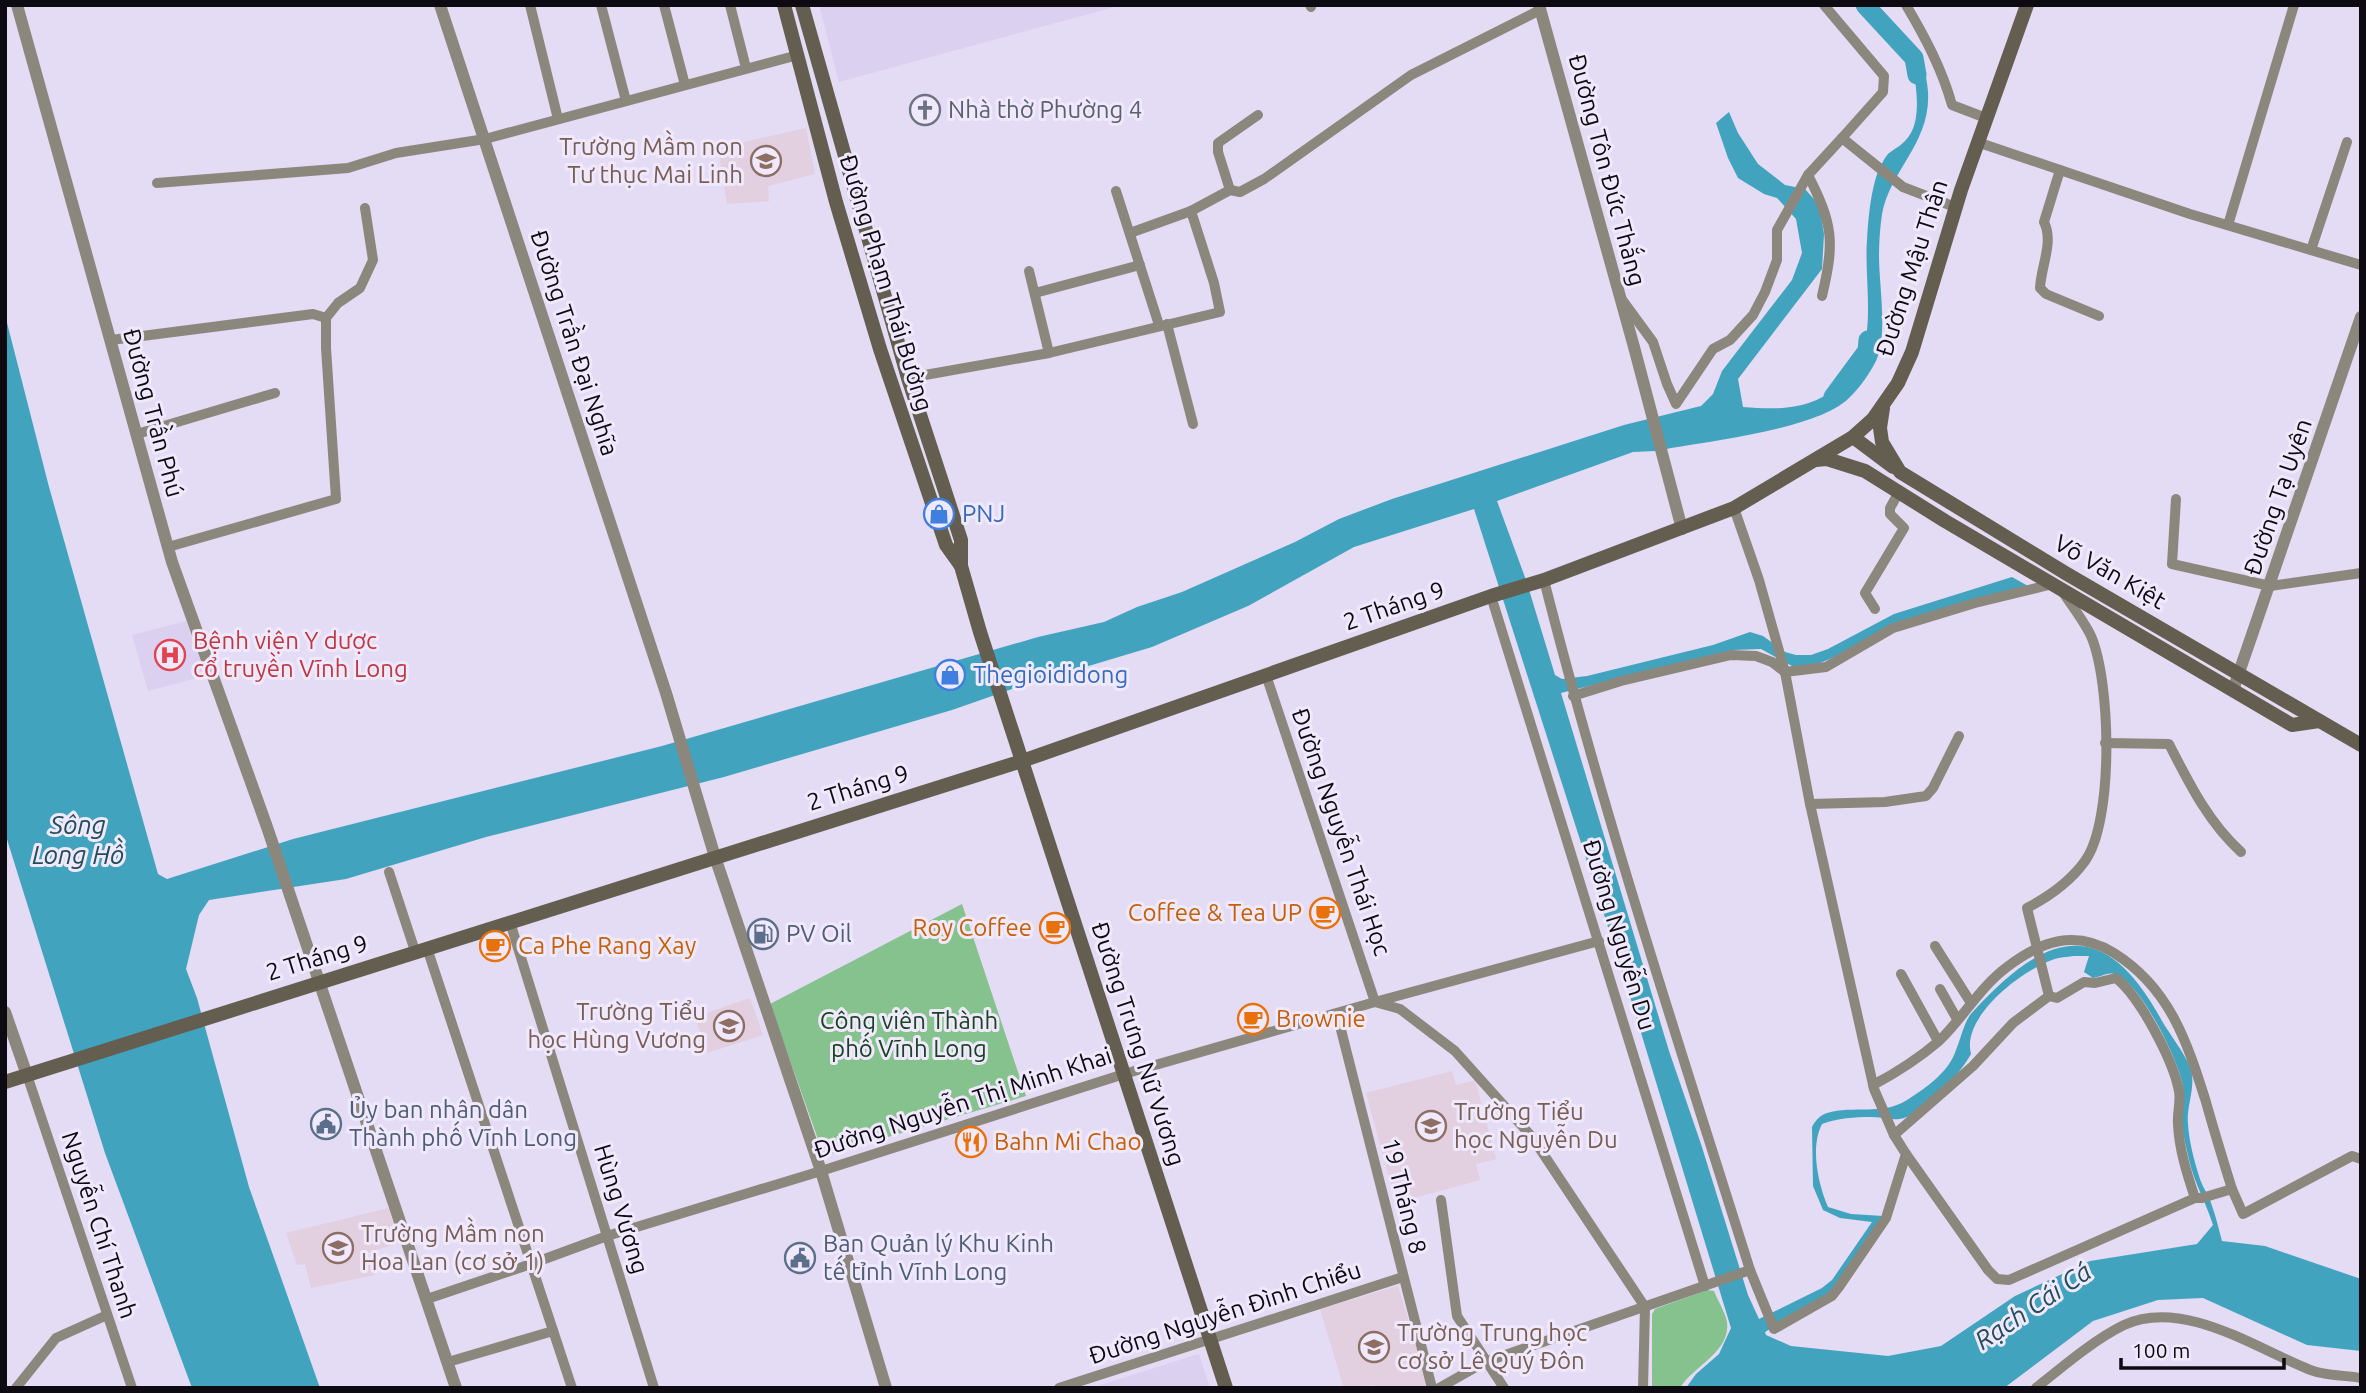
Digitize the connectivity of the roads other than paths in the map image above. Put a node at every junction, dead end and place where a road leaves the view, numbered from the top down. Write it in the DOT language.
graph roads {
  1 [pos="18,5"];
  2 [pos="440,5"];
  3 [pos="530,5"];
  4 [pos="601,5"];
  5 [pos="664,5"];
  6 [pos="730,5"];
  7 [pos="784,5"];
  8 [pos="802,5"];
  9 [pos="1824,5"];
  10 [pos="1906,5"];
  11 [pos="2027,5"];
  12 [pos="2294,5"];
  13 [pos="1540,7"];
  14 [pos="798,55"];
  15 [pos="746,68"];
  16 [pos="685,85"];
  17 [pos="626,101"];
  18 [pos="1258,115"];
  19 [pos="1986,118"];
  20 [pos="558,119"];
  21 [pos="1842,138"];
  22 [pos="485,139"];
  23 [pos="1977,142"];
  24 [pos="2347,142"];
  25 [pos="2060,170"];
  26 [pos="1808,175"];
  27 [pos="157,183"];
  28 [pos="1230,190"];
  29 [pos="1116,191"];
  30 [pos="1955,207"];
  31 [pos="365,208"];
  32 [pos="1191,211"];
  33 [pos="2228,225"];
  34 [pos="1130,233"];
  35 [pos="2311,250"];
  36 [pos="1140,265"];
  37 [pos="2361,265"];
  38 [pos="1029,271"];
  39 [pos="1035,293"];
  40 [pos="1620,296"];
  41 [pos="1822,296"];
  42 [pos="2099,316"];
  43 [pos="2361,317"];
  44 [pos="326,318"];
  45 [pos="1163,325"];
  46 [pos="111,340"];
  47 [pos="1049,353"];
  48 [pos="908,378"];
  49 [pos="891,383"];
  50 [pos="275,393"];
  51 [pos="1884,406"];
  52 [pos="1193,424"];
  53 [pos="137,434"];
  54 [pos="1853,437"];
  55 [pos="1812,460"];
  56 [pos="1861,469"];
  57 [pos="1900,472"];
  58 [pos="1895,489"];
  59 [pos="2176,499"];
  60 [pos="1734,508"];
  61 [pos="1682,529"];
  62 [pos="168,547"];
  63 [pos="961,566"];
  64 [pos="2361,573"];
  65 [pos="1539,582"];
  66 [pos="2057,586"];
  67 [pos="2270,586"];
  68 [pos="1494,596"];
  69 [pos="1874,609"];
  70 [pos="1784,669"];
  71 [pos="2239,674"];
  72 [pos="1266,675"];
  73 [pos="2233,690"];
  74 [pos="1573,696"];
  75 [pos="1007,715"];
  76 [pos="2319,721"];
  77 [pos="1959,736"];
  78 [pos="2105,743"];
  79 [pos="2361,745"];
  80 [pos="1022,761"];
  81 [pos="1810,804"];
  82 [pos="2241,852"];
  83 [pos="715,857"];
  84 [pos="389,872"];
  85 [pos="510,922"];
  86 [pos="1599,941"];
  87 [pos="1935,946"];
  88 [pos="421,950"];
  89 [pos="2037,951"];
  90 [pos="1901,974"];
  91 [pos="319,982"];
  92 [pos="1940,989"];
  93 [pos="2048,991"];
  94 [pos="1376,1002"];
  95 [pos="1970,1003"];
  96 [pos="5,1012"];
  97 [pos="1337,1013"];
  98 [pos="1957,1019"];
  99 [pos="1938,1041"];
  100 [pos="1124,1074"];
  101 [pos="27,1075"];
  102 [pos="5,1082"];
  103 [pos="1873,1085"];
  104 [pos="1892,1132"];
  105 [pos="1906,1154"];
  106 [pos="2361,1159"];
  107 [pos="821,1171"];
  108 [pos="2232,1189"];
  109 [pos="2203,1197"];
  110 [pos="1441,1200"];
  111 [pos="607,1236"];
  112 [pos="531,1265"];
  113 [pos="1746,1271"];
  114 [pos="1403,1277"];
  115 [pos="1707,1285"];
  116 [pos="427,1299"];
  117 [pos="1645,1307"];
  118 [pos="107,1315"];
  119 [pos="553,1331"];
  120 [pos="1210,1339"];
  121 [pos="448,1362"];
  122 [pos="1485,1362"];
  123 [pos="2361,1378"];
  124 [pos="16,1388"];
  125 [pos="132,1388"];
  126 [pos="456,1388"];
  127 [pos="572,1388"];
  128 [pos="654,1388"];
  129 [pos="886,1388"];
  130 [pos="1059,1388"];
  131 [pos="1226,1388"];
  132 [pos="1433,1388"];
  133 [pos="1439,1388"];
  134 [pos="1504,1388"];
  135 [pos="1643,1388"];
  136 [pos="2036,1388"];
  1 -- 46 [label="street, Đường Trần Phú"];
  2 -- 22 [label="street, Đường Trần Đại Nghĩa"];
  3 -- 20 [label="street"];
  4 -- 17 [label="street"];
  5 -- 16 [label="street"];
  6 -- 15 [label="street"];
  7 -- 14 [label="main road, Đường Phạm Thái Bường"];
  8 -- 48 [label="main road, Đường Phạm Thái Bường"];
  9 -- 21 [label="street"];
  10 -- 19 [label="street"];
  11 -- 19 [label="main road, Đường Mậu Thân"];
  12 -- 33 [label="street"];
  13 -- 28 [label="street"];
  13 -- 40 [label="street, Đường Tôn Đức Thắng"];
  14 -- 15 [label="street"];
  14 -- 49 [label="main road, Đường Phạm Thái Bường"];
  15 -- 16 [label="street"];
  16 -- 17 [label="street"];
  17 -- 20 [label="street"];
  18 -- 28 [label="street"];
  19 -- 23 [label="main road, Đường Mậu Thân"];
  20 -- 22 [label="street"];
  21 -- 26 [label="street"];
  21 -- 30 [label="street"];
  22 -- 27 [label="street"];
  22 -- 83 [label="street, Đường Trần Đại Nghĩa"];
  23 -- 25 [label="street"];
  23 -- 30 [label="main road, Đường Mậu Thân"];
  24 -- 35 [label="street"];
  25 -- 33 [label="street"];
  25 -- 42 [label="street"];
  26 -- 40 [label="street"];
  26 -- 41 [label="street"];
  28 -- 32 [label="street"];
  29 -- 34 [label="street"];
  30 -- 51 [label="main road, Đường Mậu Thân"];
  31 -- 44 [label="street"];
  32 -- 34 [label="street"];
  32 -- 45 [label="street"];
  33 -- 35 [label="street"];
  34 -- 36 [label="street"];
  35 -- 37 [label="street"];
  36 -- 39 [label="street"];
  36 -- 45 [label="street"];
  38 -- 39 [label="street"];
  39 -- 47 [label="street"];
  40 -- 61 [label="street, Đường Tôn Đức Thắng"];
  43 -- 67 [label="street, Đường Tạ Uyên"];
  44 -- 46 [label="street"];
  44 -- 62 [label="street"];
  45 -- 47 [label="street"];
  45 -- 52 [label="street"];
  46 -- 53 [label="street, Đường Trần Phú"];
  47 -- 48 [label="street"];
  48 -- 49 [label="main road"];
  48 -- 63 [label="main road, Đường Phạm Thái Bường"];
  49 -- 63 [label="main road, Đường Phạm Thái Bường"];
  50 -- 53 [label="street"];
  51 -- 54 [label="main road, Đường Mậu Thân"];
  51 -- 57 [label="main road, Võ Văn Kiệt"];
  53 -- 62 [label="street, Đường Trần Phú"];
  54 -- 55 [label="main road, Đường Mậu Thân"];
  54 -- 56 [label="main road"];
  54 -- 57 [label="main road"];
  55 -- 56 [label="main road, Võ Văn Kiệt"];
  55 -- 60 [label="main road, Đường Mậu Thân"];
  56 -- 58 [label="main road, Võ Văn Kiệt"];
  57 -- 58 [label="main road"];
  57 -- 71 [label="main road, Võ Văn Kiệt"];
  58 -- 66 [label="main road, Võ Văn Kiệt"];
  58 -- 69 [label="street"];
  59 -- 67 [label="street"];
  60 -- 61 [label="main road, Đường Mậu Thân"];
  60 -- 70 [label="street"];
  61 -- 65 [label="main road, Đường Mậu Thân"];
  62 -- 91 [label="street, Đường Trần Phú"];
  63 -- 75 [label="main road, Đường Phạm Thái Bường"];
  64 -- 67 [label="street"];
  65 -- 68 [label="main road, 2 Tháng 9"];
  65 -- 74 [label="street"];
  66 -- 70 [label="street"];
  66 -- 73 [label="main road, Võ Văn Kiệt"];
  66 -- 78 [label="street"];
  67 -- 71 [label="street, Đường Tạ Uyên"];
  68 -- 72 [label="main road, 2 Tháng 9"];
  68 -- 86 [label="street, Đường Nguyễn Du"];
  70 -- 74 [label="street"];
  70 -- 81 [label="street"];
  71 -- 73 [label="street, Đường Tạ Uyên"];
  71 -- 76 [label="main road, Võ Văn Kiệt"];
  72 -- 80 [label="main road, 2 Tháng 9"];
  72 -- 94 [label="street, Đường Nguyễn Thái Học"];
  73 -- 76 [label="main road, Võ Văn Kiệt"];
  74 -- 113 [label="street"];
  75 -- 80 [label="main road, Đường Trưng Nữ Vương"];
  76 -- 79 [label="main road, Võ Văn Kiệt"];
  77 -- 81 [label="street"];
  78 -- 82 [label="street"];
  78 -- 89 [label="street"];
  80 -- 83 [label="main road, 2 Tháng 9"];
  80 -- 100 [label="main road, Đường Trưng Nữ Vương"];
  81 -- 103 [label="street"];
  83 -- 85 [label="main road, 2 Tháng 9"];
  83 -- 107 [label="street, Đường Trần Đại Nghĩa"];
  84 -- 88 [label="street"];
  85 -- 88 [label="main road, 2 Tháng 9"];
  85 -- 111 [label="street, Hùng Vương"];
  86 -- 94 [label="street, Đường Nguyễn Thị Minh Khai"];
  86 -- 115 [label="street, Đường Nguyễn Du"];
  87 -- 95 [label="street"];
  88 -- 91 [label="main road, 2 Tháng 9"];
  88 -- 112 [label="street"];
  89 -- 93 [label="street"];
  89 -- 95 [label="street"];
  89 -- 108 [label="street"];
  90 -- 99 [label="street"];
  91 -- 101 [label="main road, 2 Tháng 9"];
  91 -- 116 [label="street, Đường Trần Phú"];
  92 -- 98 [label="street"];
  93 -- 104 [label="street"];
  93 -- 109 [label="street"];
  94 -- 97 [label="street, Đường Nguyễn Thị Minh Khai"];
  94 -- 117 [label="street"];
  95 -- 98 [label="street"];
  96 -- 101 [label="street"];
  97 -- 100 [label="street, Đường Nguyễn Thị Minh Khai"];
  97 -- 114 [label="street, 19 Tháng 8"];
  98 -- 99 [label="street"];
  99 -- 103 [label="street"];
  100 -- 107 [label="street, Đường Nguyễn Thị Minh Khai"];
  100 -- 120 [label="main road, Đường Trưng Nữ Vương"];
  101 -- 102 [label="main road, 2 Tháng 9"];
  101 -- 118 [label="street, Nguyễn Chí Thanh"];
  103 -- 104 [label="street"];
  104 -- 105 [label="street"];
  105 -- 109 [label="street"];
  105 -- 113 [label="street"];
  106 -- 108 [label="street"];
  107 -- 111 [label="street, Đường Nguyễn Thị Minh Khai"];
  107 -- 129 [label="street, Đường Trần Đại Nghĩa"];
  108 -- 109 [label="street"];
  110 -- 122 [label="street"];
  111 -- 112 [label="street, Đường Nguyễn Thị Minh Khai"];
  111 -- 128 [label="street, Hùng Vương"];
  112 -- 116 [label="street, Đường Nguyễn Thị Minh Khai"];
  112 -- 119 [label="street"];
  113 -- 115 [label="street"];
  114 -- 120 [label="street, Đường Nguyễn Đình Chiểu"];
  114 -- 132 [label="street, 19 Tháng 8"];
  115 -- 117 [label="street"];
  116 -- 121 [label="street, Đường Trần Phú"];
  117 -- 122 [label="street"];
  117 -- 135 [label="street"];
  118 -- 124 [label="street"];
  118 -- 125 [label="street, Nguyễn Chí Thanh"];
  119 -- 121 [label="street"];
  119 -- 127 [label="street"];
  120 -- 130 [label="street, Đường Nguyễn Đình Chiểu"];
  120 -- 131 [label="main road, Đường Trưng Nữ Vương"];
  121 -- 126 [label="street, Đường Trần Phú"];
  122 -- 133 [label="street"];
  122 -- 134 [label="street"];
  123 -- 136 [label="street"];
}
